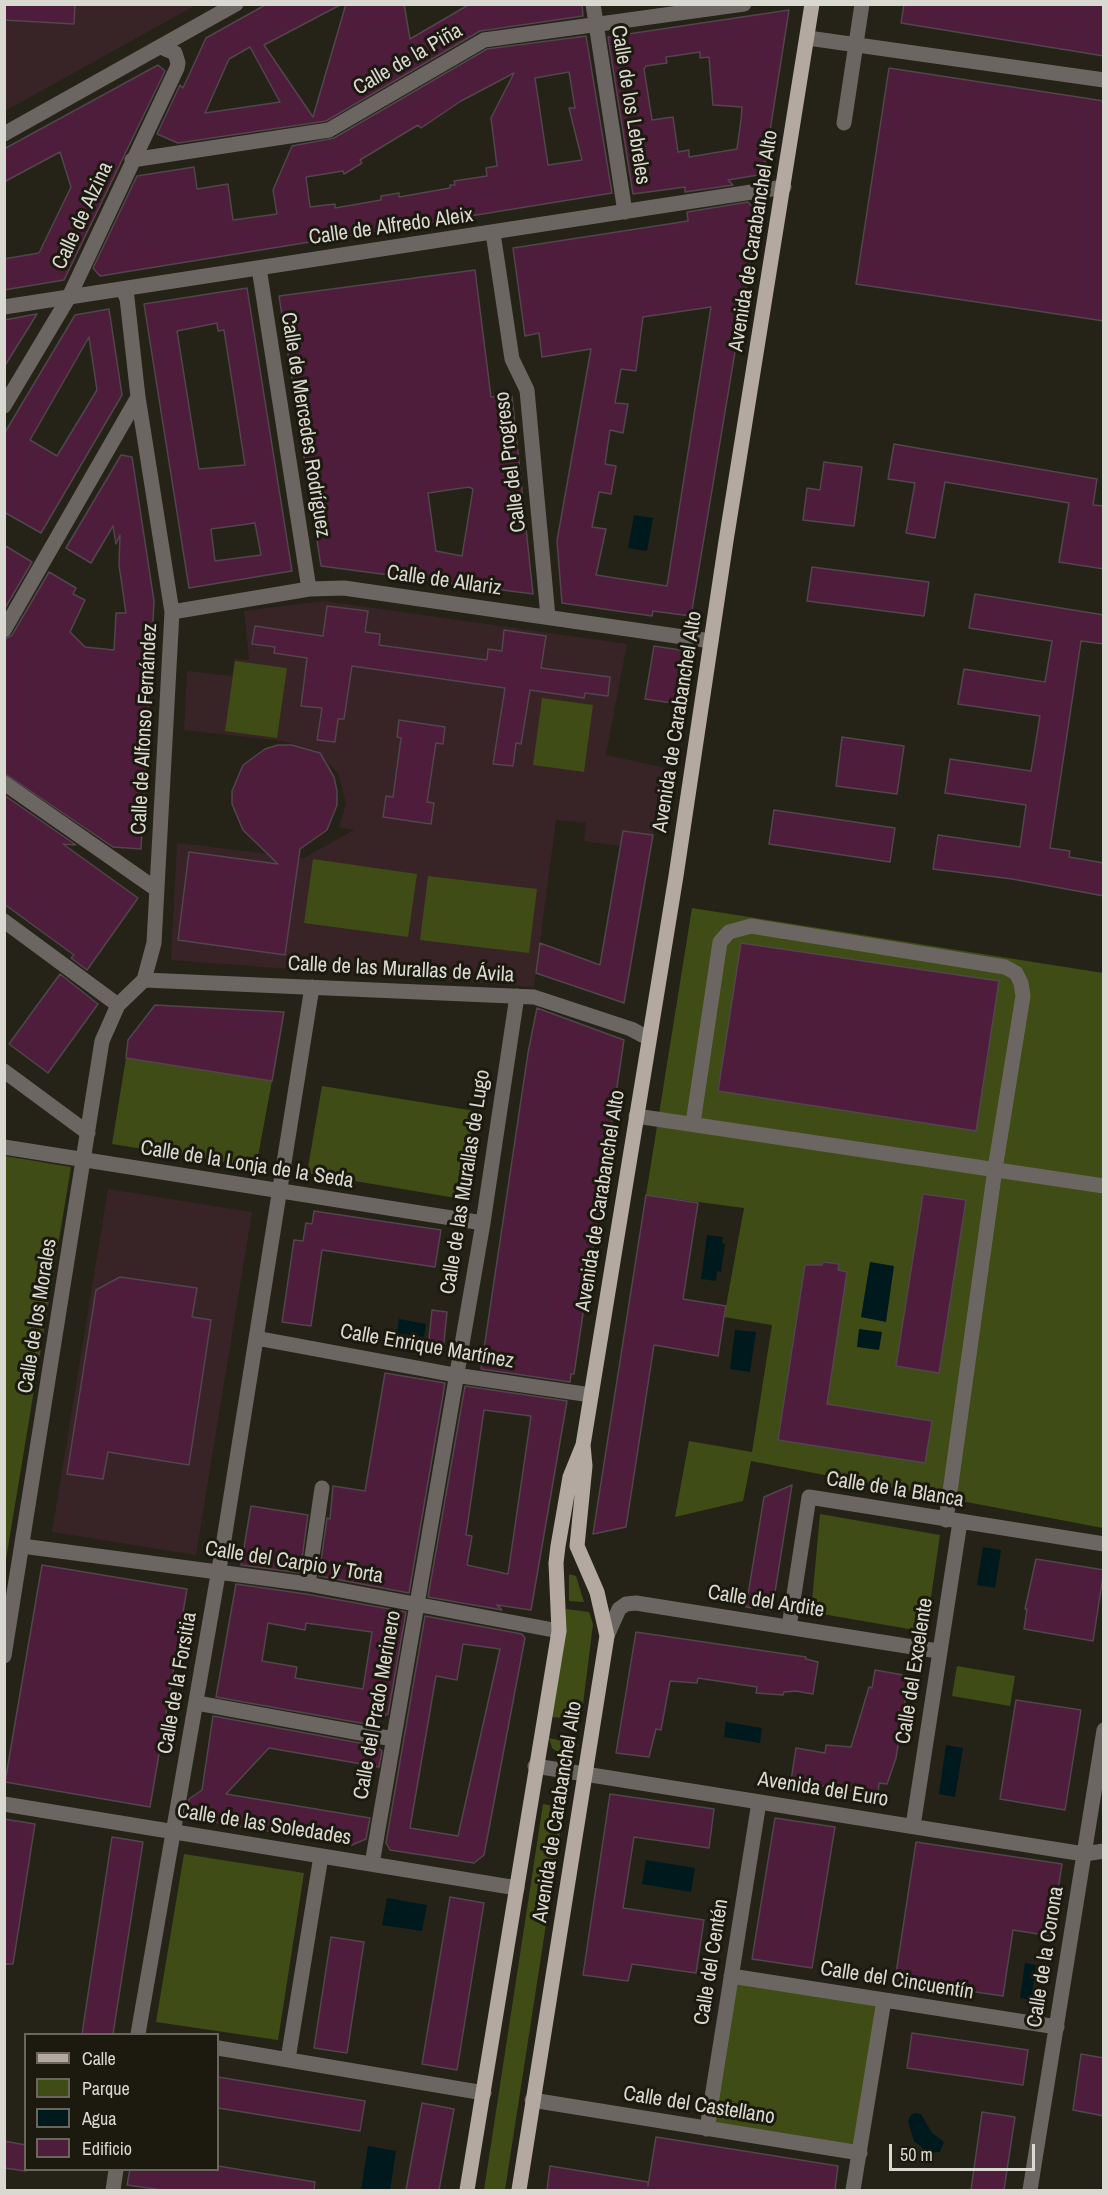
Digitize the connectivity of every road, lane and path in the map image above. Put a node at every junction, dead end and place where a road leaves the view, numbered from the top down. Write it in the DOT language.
graph roads {
  1 [pos="236,4"];
  2 [pos="593,4"];
  3 [pos="744,4"];
  4 [pos="813,4"];
  5 [pos="862,4"];
  6 [pos="596,24"];
  7 [pos="808,38"];
  8 [pos="857,45"];
  9 [pos="161,47"];
  10 [pos="1104,80"];
  11 [pos="844,123"];
  12 [pos="4,134"];
  13 [pos="132,160"];
  14 [pos="784,187"];
  15 [pos="625,212"];
  16 [pos="493,233"];
  17 [pos="259,268"];
  18 [pos="122,289"];
  19 [pos="69,297"];
  20 [pos="4,307"];
  21 [pos="138,397"];
  22 [pos="4,406"];
  23 [pos="309,589"];
  24 [pos="172,612"];
  25 [pos="548,617"];
  26 [pos="4,630"];
  27 [pos="711,641"];
  28 [pos="4,783"];
  29 [pos="156,890"];
  30 [pos="4,921"];
  31 [pos="144,980"];
  32 [pos="312,987"];
  33 [pos="517,996"];
  34 [pos="118,1005"];
  35 [pos="648,1038"];
  36 [pos="4,1071"];
  37 [pos="636,1116"];
  38 [pos="693,1124"];
  39 [pos="88,1133"];
  40 [pos="4,1147"];
  41 [pos="85,1159"];
  42 [pos="995,1169"];
  43 [pos="1104,1186"];
  44 [pos="279,1192"];
  45 [pos="483,1224"];
  46 [pos="256,1338"];
  47 [pos="455,1375"];
  48 [pos="591,1395"];
  49 [pos="583,1445"];
  50 [pos="322,1488"];
  51 [pos="953,1521"];
  52 [pos="1104,1544"];
  53 [pos="22,1546"];
  54 [pos="218,1572"];
  55 [pos="308,1584"];
  56 [pos="416,1606"];
  57 [pos="789,1627"];
  58 [pos="559,1631"];
  59 [pos="607,1636"];
  60 [pos="938,1651"];
  61 [pos="4,1656"];
  62 [pos="197,1703"];
  63 [pos="1104,1730"];
  64 [pos="393,1739"];
  65 [pos="535,1766"];
  66 [pos="586,1774"];
  67 [pos="759,1802"];
  68 [pos="4,1804"];
  69 [pos="913,1826"];
  70 [pos="172,1832"];
  71 [pos="1104,1851"];
  72 [pos="1083,1854"];
  73 [pos="321,1856"];
  74 [pos="372,1864"];
  75 [pos="517,1888"];
  76 [pos="731,1976"];
  77 [pos="884,2000"];
  78 [pos="1057,2027"];
  79 [pos="138,2033"];
  80 [pos="219,2048"];
  81 [pos="288,2060"];
  82 [pos="484,2093"];
  83 [pos="532,2100"];
  84 [pos="707,2128"];
  85 [pos="860,2152"];
  86 [pos="116,2171"];
  87 [pos="113,2190"];
  88 [pos="467,2190"];
  89 [pos="519,2190"];
  90 [pos="853,2190"];
  91 [pos="1030,2190"];
  1 -- 9 [label="street"];
  2 -- 6 [label="street, Calle de los Lebreles"];
  3 -- 6 [label="street, Calle de la Piña"];
  4 -- 7 [label="main road, Avenida de Carabanchel Alto"];
  5 -- 8 [label="street"];
  6 -- 13 [label="street, Calle de la Piña"];
  6 -- 15 [label="street, Calle de los Lebreles"];
  7 -- 8 [label="street"];
  7 -- 14 [label="main road, Avenida de Carabanchel Alto"];
  8 -- 10 [label="street"];
  8 -- 11 [label="street"];
  9 -- 12 [label="street"];
  9 -- 13 [label="street, Calle de Alzina"];
  13 -- 19 [label="street, Calle de Alzina"];
  14 -- 15 [label="street, Calle de Alfredo Aleix"];
  14 -- 27 [label="main road, Avenida de Carabanchel Alto"];
  15 -- 16 [label="street, Calle de Alfredo Aleix"];
  16 -- 17 [label="street, Calle de Alfredo Aleix"];
  16 -- 25 [label="street, Calle del Progreso"];
  17 -- 18 [label="street, Calle de Alfredo Aleix"];
  17 -- 23 [label="street, Calle de Mercedes Rodríguez"];
  18 -- 19 [label="street, Calle de Alfredo Aleix"];
  18 -- 21 [label="street, Calle de Alfonso Fernández"];
  19 -- 20 [label="street, Calle de Alfredo Aleix"];
  19 -- 22 [label="street, Calle de Alzina"];
  21 -- 24 [label="street, Calle de Alfonso Fernández"];
  21 -- 26 [label="street"];
  23 -- 24 [label="street, Calle de Allariz"];
  23 -- 25 [label="street, Calle de Allariz"];
  24 -- 29 [label="street, Calle de Alfonso Fernández"];
  25 -- 27 [label="street, Calle de Allariz"];
  27 -- 35 [label="main road, Avenida de Carabanchel Alto"];
  28 -- 29 [label="street"];
  29 -- 31 [label="street, Calle de Alfonso Fernández"];
  30 -- 34 [label="street"];
  31 -- 32 [label="street, Calle de las Murallas de Ávila"];
  31 -- 34 [label="street"];
  32 -- 33 [label="street, Calle de las Murallas de Ávila"];
  32 -- 44 [label="street, Calle de la Forsitia"];
  33 -- 35 [label="street, Calle de las Murallas de Ávila"];
  33 -- 45 [label="street, Calle de las Murallas de Lugo"];
  34 -- 39 [label="street"];
  35 -- 37 [label="main road, Avenida de Carabanchel Alto"];
  36 -- 39 [label="street"];
  37 -- 38 [label="street"];
  37 -- 48 [label="main road, Avenida de Carabanchel Alto"];
  38 -- 42 [label="street"];
  38 -- 42 [label="street, Calle del Excelente"];
  39 -- 41 [label="street"];
  40 -- 41 [label="street, Calle de la Lonja de la Seda"];
  41 -- 44 [label="street, Calle de la Lonja de la Seda"];
  41 -- 53 [label="street, Calle de los Morales"];
  42 -- 43 [label="street"];
  42 -- 51 [label="street, Calle del Excelente"];
  44 -- 45 [label="street, Calle de la Lonja de la Seda"];
  44 -- 46 [label="street, Calle de la Forsitia"];
  45 -- 47 [label="street, Calle de las Murallas de Lugo"];
  46 -- 47 [label="street, Calle Enrique Martínez"];
  46 -- 54 [label="street, Calle de la Forsitia"];
  47 -- 48 [label="street, Calle Enrique Martínez"];
  47 -- 56 [label="street, Calle del Prado Merinero"];
  48 -- 49 [label="main road, Avenida de Carabanchel Alto"];
  49 -- 58 [label="main road, Avenida de Carabanchel Alto"];
  49 -- 59 [label="main road, Avenida de Carabanchel Alto"];
  50 -- 55 [label="street"];
  51 -- 52 [label="street, Calle de la Blanca"];
  51 -- 57 [label="street, Calle de la Blanca"];
  51 -- 60 [label="street, Calle del Excelente"];
  53 -- 54 [label="street, Calle del Carpio y Torta"];
  53 -- 61 [label="street, Calle de los Morales"];
  54 -- 55 [label="street, Calle del Carpio y Torta"];
  54 -- 62 [label="street, Calle de la Forsitia"];
  55 -- 56 [label="street, Calle del Carpio y Torta"];
  56 -- 58 [label="street, Calle del Carpio y Torta"];
  56 -- 64 [label="street, Calle del Prado Merinero"];
  57 -- 59 [label="street, Calle del Ardite"];
  57 -- 60 [label="street, Calle del Ardite"];
  58 -- 65 [label="main road, Avenida de Carabanchel Alto"];
  59 -- 66 [label="main road, Avenida de Carabanchel Alto"];
  60 -- 69 [label="street, Calle del Excelente"];
  62 -- 64 [label="street"];
  62 -- 70 [label="street, Calle de la Forsitia"];
  63 -- 72 [label="street, Calle de la Corona"];
  64 -- 74 [label="street, Calle del Prado Merinero"];
  65 -- 66 [label="street, Avenida del Euro"];
  65 -- 75 [label="main road, Avenida de Carabanchel Alto"];
  66 -- 67 [label="street, Avenida del Euro"];
  66 -- 83 [label="main road, Avenida de Carabanchel Alto"];
  67 -- 69 [label="street, Avenida del Euro"];
  67 -- 76 [label="street, Calle del Centén"];
  68 -- 70 [label="street, Calle de las Soledades"];
  69 -- 72 [label="street, Avenida del Euro"];
  70 -- 73 [label="street, Calle de las Soledades"];
  70 -- 79 [label="street, Calle de la Forsitia"];
  71 -- 72 [label="street, Avenida del Euro"];
  72 -- 78 [label="street, Calle de la Corona"];
  73 -- 74 [label="street, Calle de las Soledades"];
  73 -- 81 [label="street"];
  74 -- 75 [label="street, Calle de las Soledades"];
  75 -- 82 [label="main road, Avenida de Carabanchel Alto"];
  76 -- 77 [label="street, Calle del Cincuentín"];
  76 -- 84 [label="street, Calle del Centén"];
  77 -- 78 [label="street, Calle del Cincuentín"];
  77 -- 85 [label="street"];
  78 -- 91 [label="street, Calle de la Corona"];
  80 -- 81 [label="street"];
  81 -- 82 [label="street"];
  82 -- 88 [label="main road, Avenida de Carabanchel Alto"];
  83 -- 84 [label="street, Calle del Castellano"];
  83 -- 89 [label="main road, Avenida de Carabanchel Alto"];
  84 -- 85 [label="street, Calle del Castellano"];
  85 -- 90 [label="street"];
  86 -- 87 [label="street"];
}
